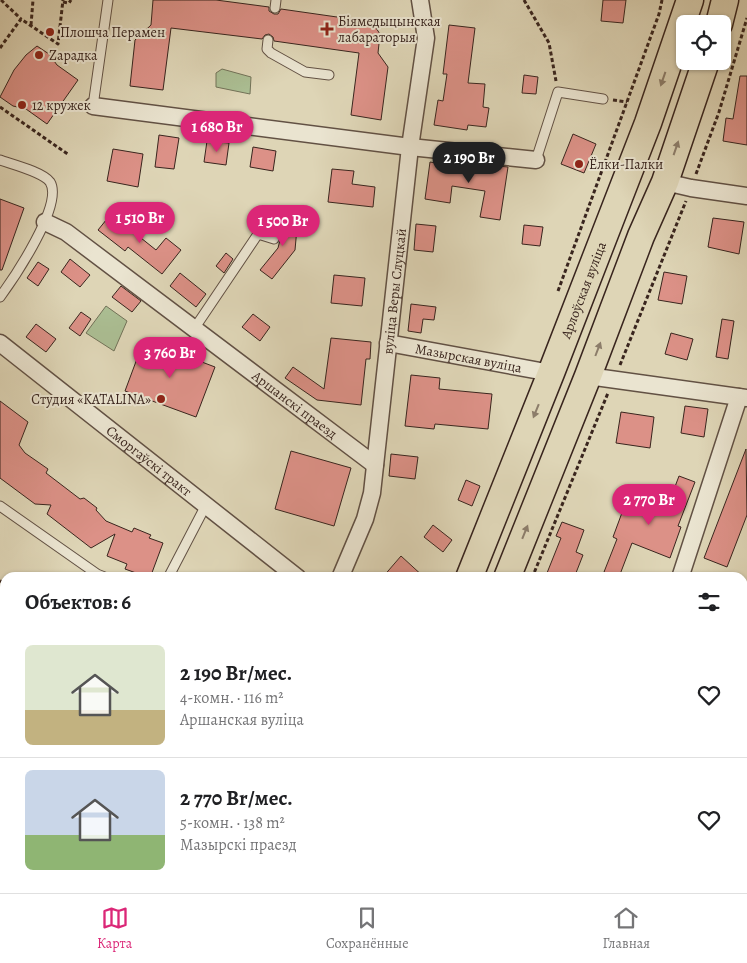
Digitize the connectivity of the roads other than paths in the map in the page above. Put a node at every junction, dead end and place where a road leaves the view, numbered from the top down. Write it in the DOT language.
graph roads {
  1 [pos="108,0"];
  2 [pos="420,0"];
  3 [pos="690,0"];
  4 [pos="726,0"];
  5 [pos="722,15"];
  6 [pos="268,40"];
  7 [pos="703,70"];
  8 [pos="329,75"];
  9 [pos="603,99"];
  10 [pos="92,106"];
  11 [pos="410,147"];
  12 [pos="0,160"];
  13 [pos="536,160"];
  14 [pos="665,182"];
  15 [pos="747,196"];
  16 [pos="45,222"];
  17 [pos="274,239"];
  18 [pos="0,296"];
  19 [pos="194,329"];
  20 [pos="388,342"];
  21 [pos="0,343"];
  22 [pos="551,373"];
  23 [pos="588,376"];
  24 [pos="743,398"];
  25 [pos="375,465"];
  26 [pos="206,504"];
  27 [pos="0,506"];
  28 [pos="94,572"];
  29 [pos="171,572"];
  30 [pos="291,572"];
  31 [pos="343,572"];
  32 [pos="470,572"];
  33 [pos="509,572"];
  34 [pos="682,572"];
  1 -- 10 [label="lane"];
  2 -- 11 [label="street, вуліца Веры Слуцкай"];
  3 -- 22 [label="main road, Арлоўская вуліца, one-way"];
  4 -- 5 [label="main road"];
  6 -- 8 [label="lane"];
  14 -- 7 [label="main road, one-way"];
  9 -- 13 [label="lane"];
  10 -- 11 [label="street"];
  11 -- 13 [label="street"];
  11 -- 20 [label="street, вуліца Веры Слуцкай"];
  12 -- 16 [label="lane"];
  14 -- 15 [label="street"];
  23 -- 14 [label="main road, one-way"];
  16 -- 18 [label="lane"];
  16 -- 19 [label="street, Аршанскі праезд"];
  17 -- 19 [label="lane"];
  19 -- 25 [label="street, Аршанскі праезд"];
  20 -- 22 [label="street, Мазырская вуліца"];
  20 -- 25 [label="street, вуліца Веры Слуцкай"];
  21 -- 26 [label="street, Сморгаўскі тракт"];
  22 -- 32 [label="main road, Арлоўская вуліца, one-way"];
  23 -- 24 [label="street"];
  33 -- 23 [label="main road, one-way"];
  24 -- 34 [label="street"];
  25 -- 31 [label="street, вуліца Веры Слуцкай"];
  26 -- 29 [label="lane"];
  26 -- 30 [label="street, Сморгаўскі тракт"];
  27 -- 28 [label="lane"];
}
